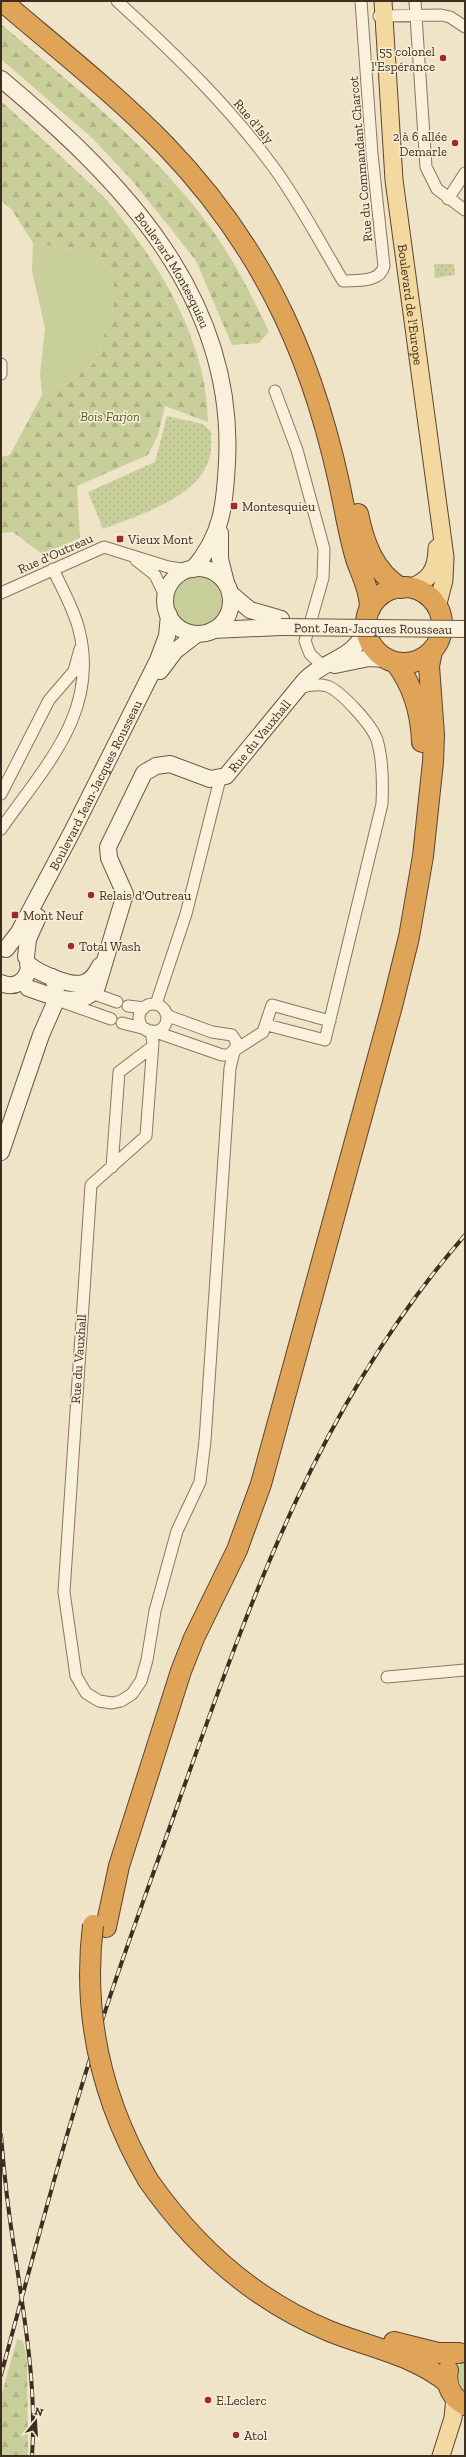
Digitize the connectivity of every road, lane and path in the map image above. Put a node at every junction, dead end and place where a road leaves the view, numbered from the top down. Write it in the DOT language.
graph roads {
  1 [pos="2,1"];
  2 [pos="20,1"];
  3 [pos="117,1"];
  4 [pos="361,1"];
  5 [pos="414,1"];
  6 [pos="379,9"];
  7 [pos="415,15"];
  8 [pos="465,27"];
  9 [pos="1,79"];
  10 [pos="465,172"];
  11 [pos="448,199"];
  12 [pos="465,210"];
  13 [pos="343,281"];
  14 [pos="1,364"];
  15 [pos="1,374"];
  16 [pos="275,391"];
  17 [pos="221,517"];
  18 [pos="121,552"];
  19 [pos="53,569"];
  20 [pos="191,569"];
  21 [pos="228,588"];
  22 [pos="405,588"];
  23 [pos="1,593"];
  24 [pos="166,598"];
  25 [pos="437,607"];
  26 [pos="370,609"];
  27 [pos="169,615"];
  28 [pos="465,621"];
  29 [pos="281,623"];
  30 [pos="366,629"];
  31 [pos="465,629"];
  32 [pos="213,630"];
  33 [pos="197,634"];
  34 [pos="82,643"];
  35 [pos="432,651"];
  36 [pos="390,660"];
  37 [pos="325,667"];
  38 [pos="300,688"];
  39 [pos="220,779"];
  40 [pos="1,794"];
  41 [pos="1,829"];
  42 [pos="4,951"];
  43 [pos="106,953"];
  44 [pos="27,961"];
  45 [pos="59,979"];
  46 [pos="9,987"];
  47 [pos="92,993"];
  48 [pos="55,998"];
  49 [pos="117,1002"];
  50 [pos="156,1004"];
  51 [pos="128,1006"];
  52 [pos="144,1008"];
  53 [pos="166,1014"];
  54 [pos="330,1021"];
  55 [pos="267,1025"];
  56 [pos="150,1031"];
  57 [pos="41,1035"];
  58 [pos="152,1047"];
  59 [pos="234,1051"];
  60 [pos="1,1152"];
  61 [pos="112,1167"];
  62 [pos="465,1670"];
  63 [pos="387,1677"];
  64 [pos="100,1926"];
  65 [pos="277,2298"];
  66 [pos="462,2351"];
  67 [pos="456,2395"];
  68 [pos="465,2421"];
  69 [pos="441,2456"];
  70 [pos="449,2456"];
  1 -- 26 [label="highway"];
  2 -- 22 [label="highway"];
  3 -- 13 [label="street, Rue d'Isly"];
  4 -- 13 [label="street, Rue du Commandant Charcot"];
  5 -- 7 [label="street"];
  6 -- 7 [label="street"];
  6 -- 22 [label="main road, Boulevard de l'Europe"];
  6 -- 25 [label="main road, Boulevard de l'Europe"];
  7 -- 8 [label="street"];
  7 -- 11 [label="street"];
  9 -- 17 [label="main road, Boulevard Montesquieu"];
  10 -- 11 [label="street"];
  11 -- 12 [label="street"];
  14 -- 15 [label="street"];
  16 -- 37 [label="street"];
  17 -- 20 [label="main road, Boulevard Montesquieu"];
  17 -- 21 [label="main road, Boulevard Montesquieu"];
  18 -- 19 [label="street, Rue d'Outreau"];
  18 -- 20 [label="street, Rue d'Outreau"];
  18 -- 24 [label="street, Rue d'Outreau"];
  19 -- 23 [label="street, Rue d'Outreau"];
  19 -- 34 [label="street"];
  20 -- 21 [label="main road"];
  20 -- 24 [label="main road"];
  21 -- 29 [label="main road"];
  21 -- 32 [label="main road"];
  22 -- 25 [label="highway"];
  22 -- 26 [label="highway"];
  24 -- 27 [label="main road"];
  25 -- 35 [label="highway"];
  26 -- 30 [label="highway"];
  27 -- 33 [label="main road"];
  27 -- 42 [label="main road, Boulevard Jean-Jacques Rousseau"];
  28 -- 29 [label="main road, Pont Jean-Jacques Rousseau"];
  29 -- 31 [label="main road, Pont Jean-Jacques Rousseau, bridge"];
  29 -- 32 [label="main road"];
  30 -- 36 [label="highway"];
  30 -- 37 [label="main road, Rue du Vauxhall"];
  32 -- 33 [label="main road"];
  33 -- 44 [label="main road, Boulevard Jean-Jacques Rousseau"];
  34 -- 40 [label="street"];
  34 -- 41 [label="street"];
  35 -- 36 [label="highway"];
  35 -- 64 [label="highway"];
  36 -- 37 [label="main road, Rue du Vauxhall"];
  36 -- 64 [label="highway"];
  37 -- 38 [label="main road, Rue du Vauxhall"];
  38 -- 39 [label="main road, Rue du Vauxhall"];
  38 -- 54 [label="street"];
  39 -- 43 [label="main road, Rue du Vauxhall"];
  39 -- 50 [label="street"];
  42 -- 44 [label="main road, Rue du Vauxhall"];
  43 -- 45 [label="main road, Rue du Vauxhall"];
  43 -- 47 [label="main road, Rue du Vauxhall"];
  44 -- 45 [label="main road, Rue du Vauxhall"];
  44 -- 46 [label="main road, Boulevard Jean-Jacques Rousseau"];
  45 -- 47 [label="street, Rue du Vauxhall"];
  45 -- 48 [label="main road"];
  46 -- 48 [label="main road"];
  46 -- 57 [label="main road"];
  47 -- 48 [label="main road"];
  47 -- 49 [label="street, Rue du Vauxhall"];
  48 -- 56 [label="street"];
  48 -- 57 [label="main road"];
  50 -- 52 [label="street"];
  50 -- 53 [label="street"];
  51 -- 52 [label="street"];
  52 -- 56 [label="street"];
  53 -- 56 [label="street"];
  53 -- 59 [label="street"];
  54 -- 55 [label="street"];
  54 -- 55 [label="street"];
  55 -- 59 [label="street"];
  56 -- 58 [label="street, Rue du Vauxhall"];
  56 -- 59 [label="street"];
  57 -- 60 [label="main road"];
  58 -- 61 [label="street, Rue du Vauxhall"];
  58 -- 61 [label="street"];
  59 -- 61 [label="street, Rue du Vauxhall"];
  62 -- 63 [label="street"];
  64 -- 65 [label="highway"];
  65 -- 66 [label="highway"];
  65 -- 67 [label="highway"];
  66 -- 67 [label="highway"];
  67 -- 69 [label="main road"];
  68 -- 70 [label="main road"];
}
